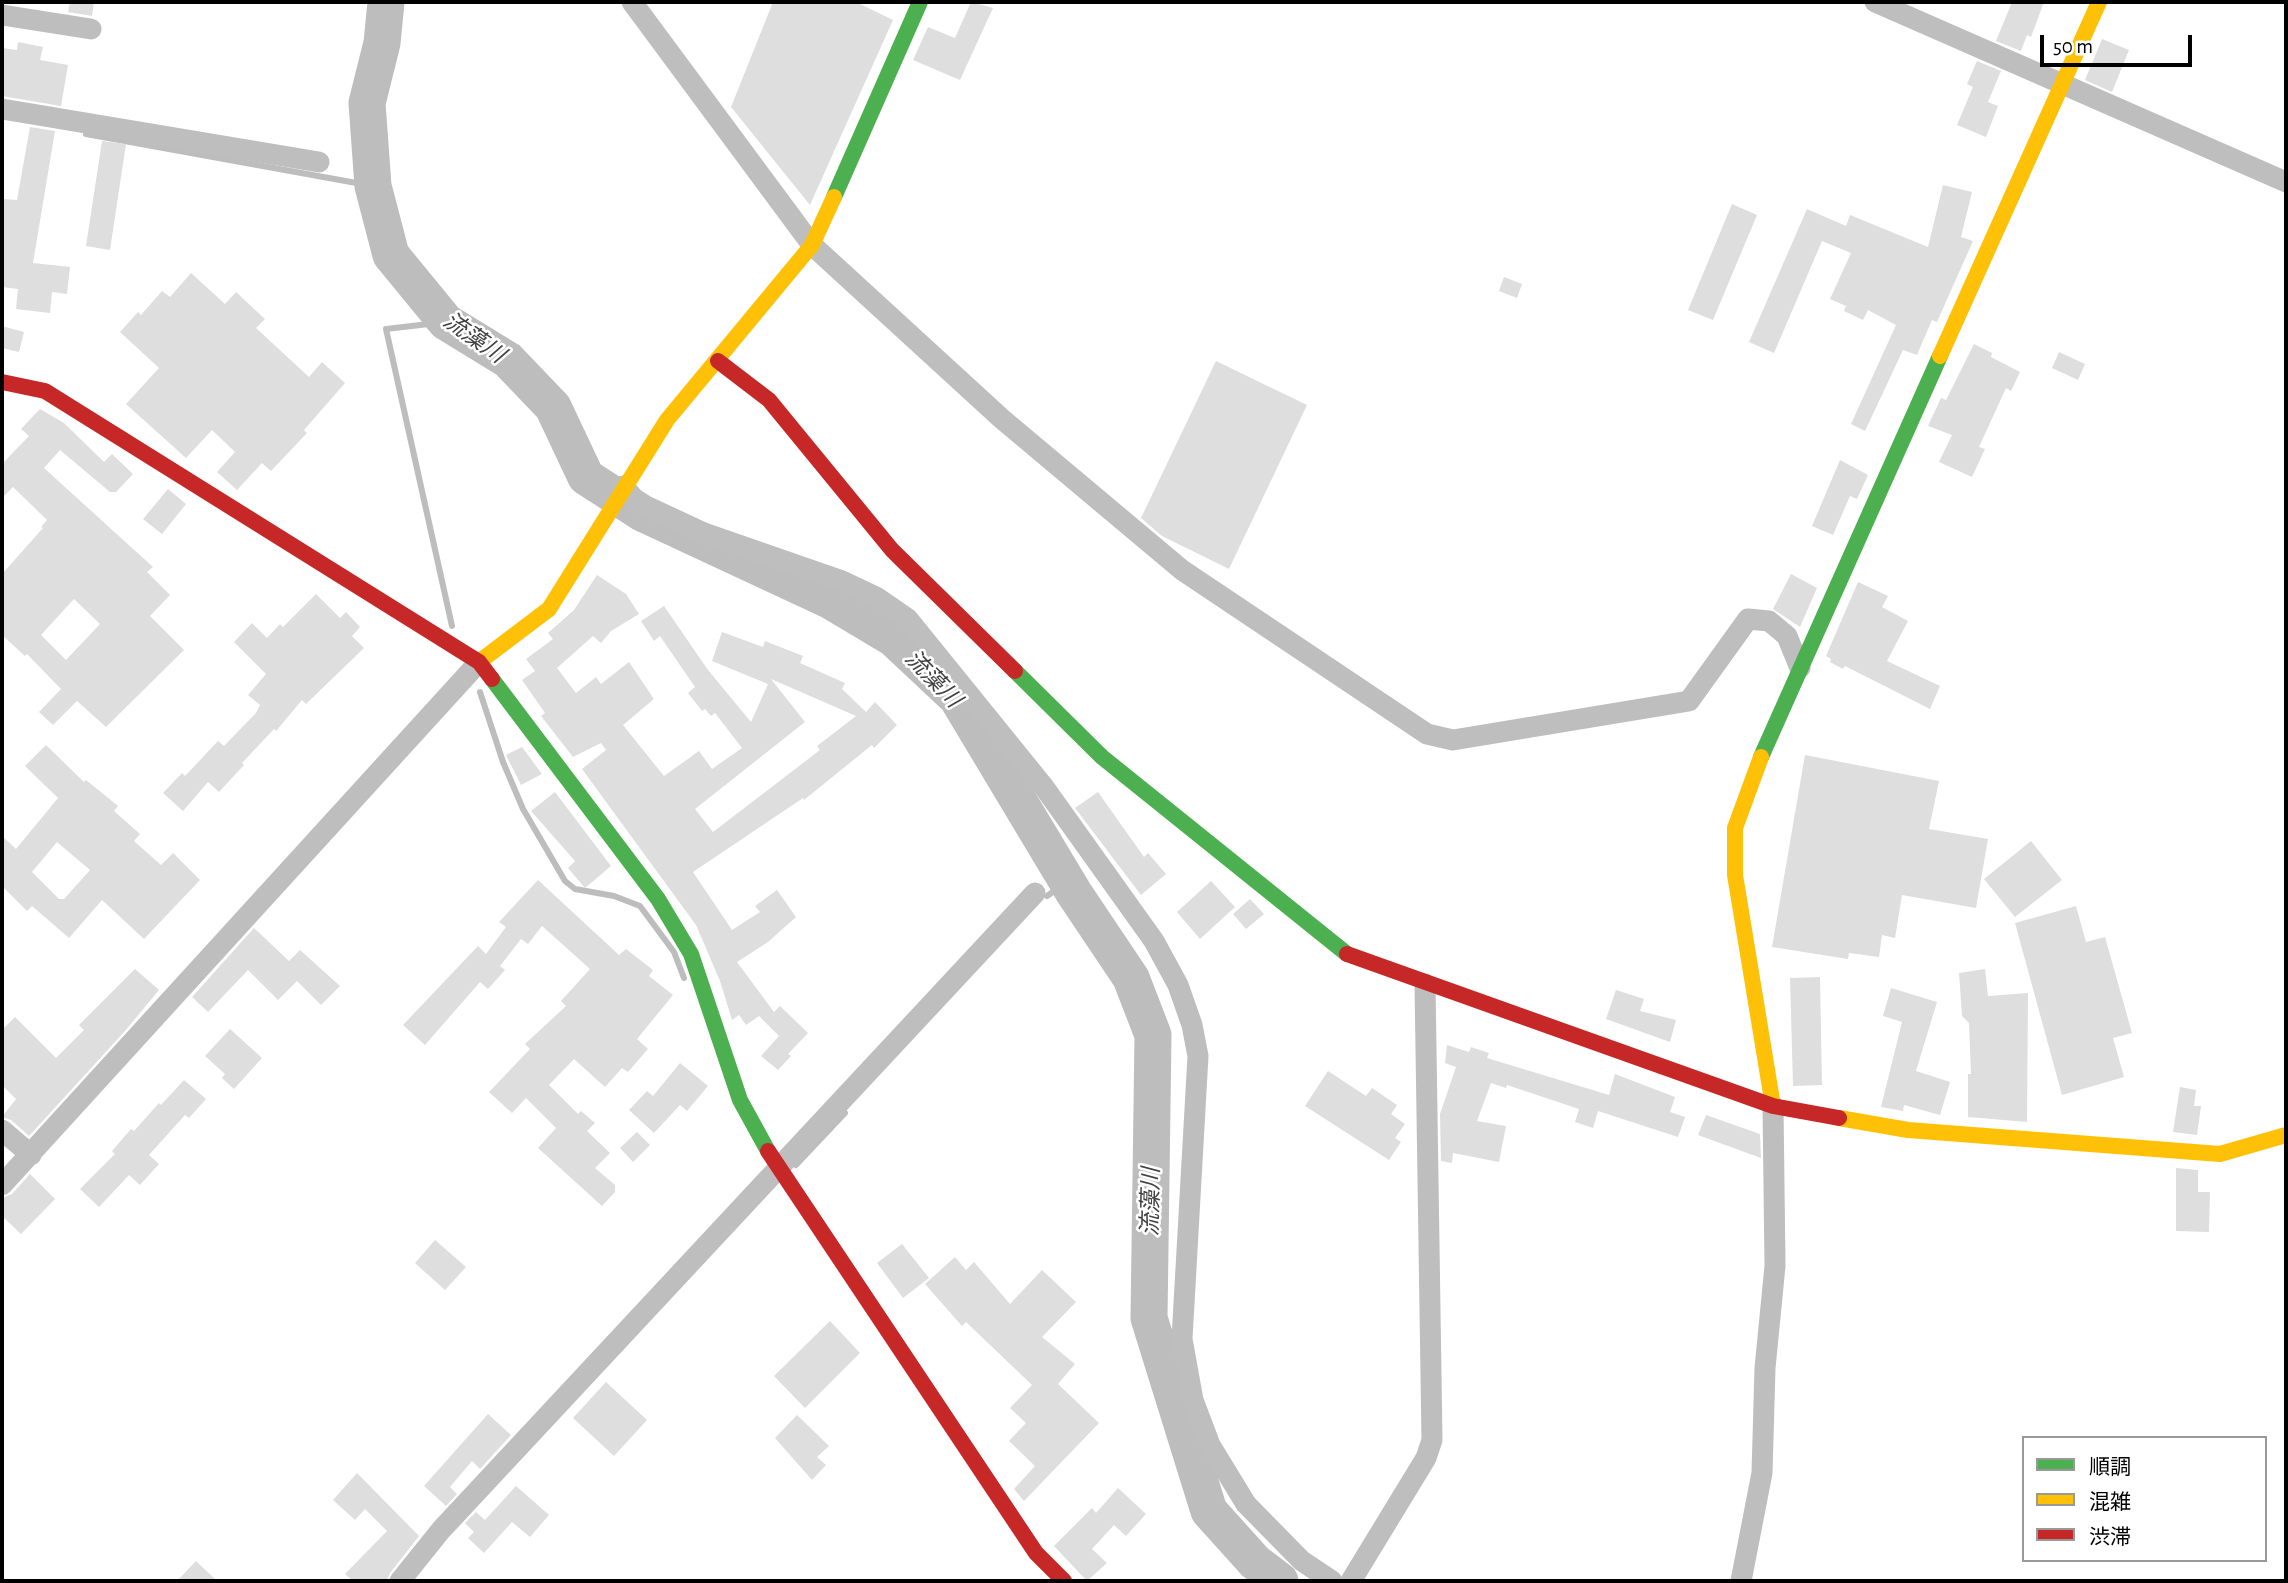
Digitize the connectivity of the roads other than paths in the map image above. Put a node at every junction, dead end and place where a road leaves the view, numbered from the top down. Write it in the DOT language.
graph roads {
  1 [pos="632,2"];
  2 [pos="920,2"];
  3 [pos="1875,2"];
  4 [pos="2098,2"];
  5 [pos="2,15"];
  6 [pos="91,29"];
  7 [pos="2062,86"];
  8 [pos="2,109"];
  9 [pos="319,162"];
  10 [pos="2286,182"];
  11 [pos="812,245"];
  12 [pos="719,360"];
  13 [pos="2,382"];
  14 [pos="623,487"];
  15 [pos="479,662"];
  16 [pos="1800,668"];
  17 [pos="1035,893"];
  18 [pos="1425,984"];
  19 [pos="1773,1106"];
  20 [pos="2,1130"];
  21 [pos="2286,1135"];
  22 [pos="31,1155"];
  23 [pos="771,1177"];
  24 [pos="2,1185"];
  25 [pos="400,1581"];
  26 [pos="1064,1581"];
  27 [pos="1332,1581"];
  28 [pos="1351,1581"];
  29 [pos="1741,1581"];
  1 -- 11 [label="street"];
  2 -- 11 [label="street"];
  3 -- 7 [label="street"];
  4 -- 7 [label="street"];
  5 -- 6 [label="street"];
  7 -- 10 [label="street"];
  7 -- 16 [label="street"];
  8 -- 9 [label="street"];
  11 -- 12 [label="street"];
  11 -- 16 [label="street"];
  12 -- 14 [label="street"];
  12 -- 18 [label="street"];
  13 -- 15 [label="street"];
  14 -- 15 [label="street"];
  14 -- 27 [label="street"];
  15 -- 22 [label="street"];
  15 -- 23 [label="street"];
  16 -- 19 [label="street"];
  17 -- 23 [label="street"];
  18 -- 19 [label="street"];
  18 -- 28 [label="street"];
  19 -- 21 [label="street"];
  19 -- 29 [label="street"];
  20 -- 22 [label="street"];
  22 -- 24 [label="street"];
  23 -- 25 [label="street"];
  23 -- 26 [label="street"];
}
